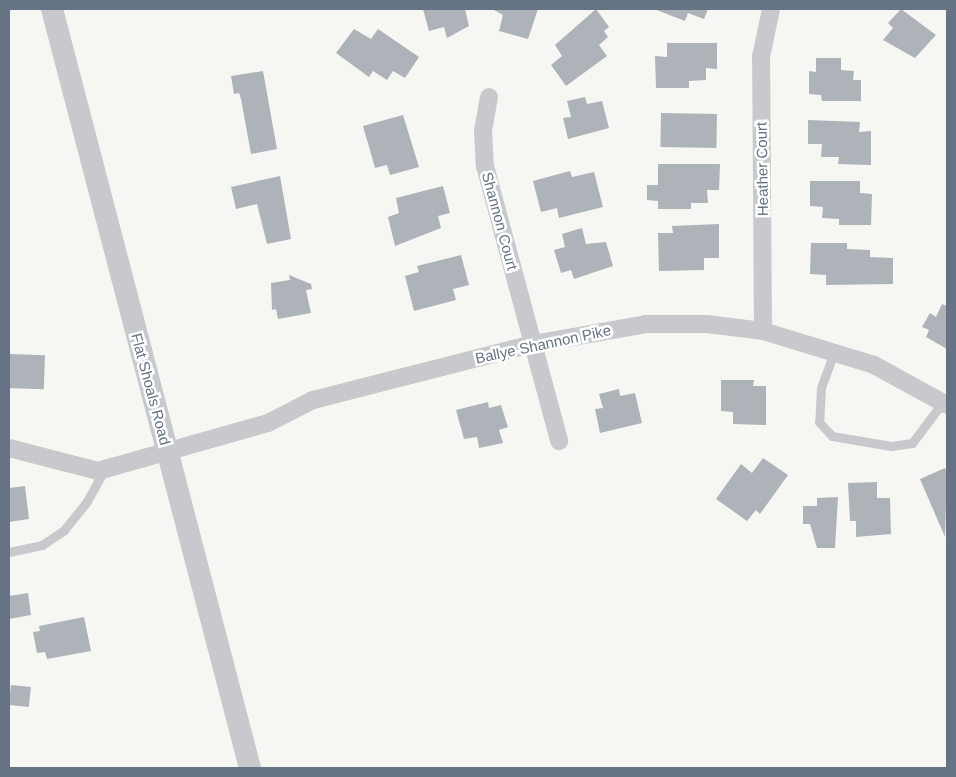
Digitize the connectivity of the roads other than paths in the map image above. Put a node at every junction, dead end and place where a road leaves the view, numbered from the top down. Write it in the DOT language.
graph roads {
  1 [pos="52,9"];
  2 [pos="771,9"];
  3 [pos="489,97"];
  4 [pos="764,331"];
  5 [pos="533,344"];
  6 [pos="835,351"];
  7 [pos="945,403"];
  8 [pos="559,440"];
  9 [pos="9,448"];
  10 [pos="167,453"];
  11 [pos="105,469"];
  12 [pos="9,552"];
  13 [pos="250,768"];
  1 -- 10 [label="street, Flat Shoals Road"];
  2 -- 4 [label="street, Heather Court"];
  3 -- 5 [label="street, Shannon Court"];
  4 -- 5 [label="street, Ballye Shannon Pike"];
  4 -- 6 [label="street, Ballye Shannon Pike"];
  5 -- 8 [label="street, Shannon Court"];
  5 -- 10 [label="street, Ballye Shannon Pike"];
  6 -- 7 [label="street, Ballye Shannon Pike"];
  6 -- 7 [label="lane"];
  9 -- 11 [label="street"];
  10 -- 11 [label="street, Ballye Shannon Pike"];
  10 -- 13 [label="street, Flat Shoals Road"];
  11 -- 12 [label="lane"];
}
